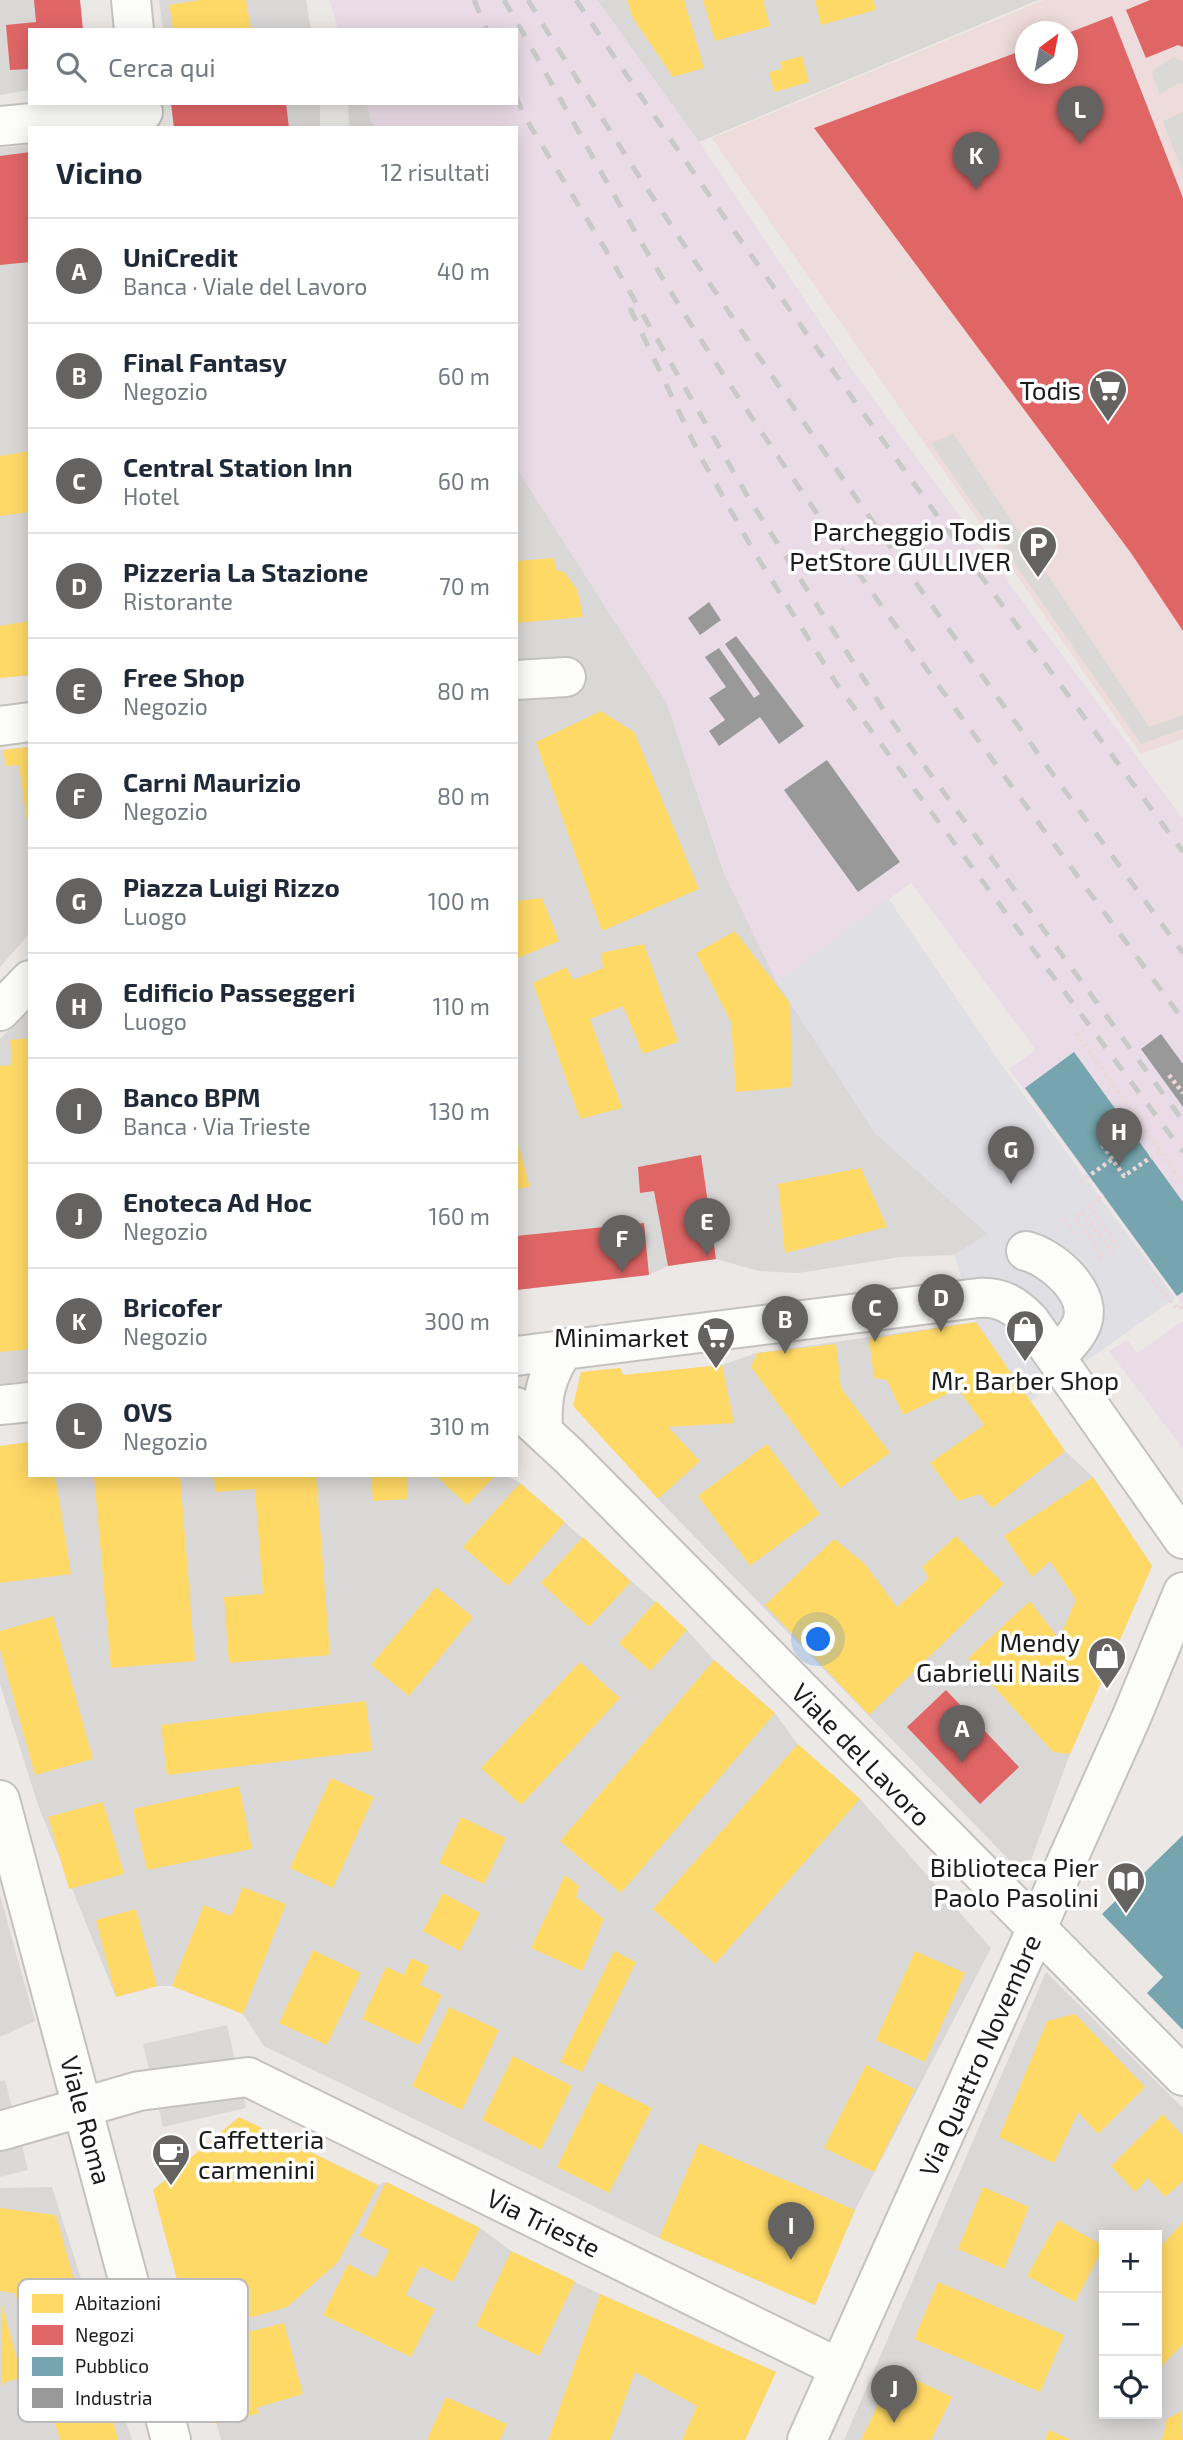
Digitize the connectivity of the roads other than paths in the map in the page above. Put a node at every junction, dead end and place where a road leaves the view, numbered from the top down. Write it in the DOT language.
graph roads {
  1 [pos="131,0"];
  2 [pos="134,28"];
  3 [pos="144,114"];
  4 [pos="0,126"];
  5 [pos="566,677"];
  6 [pos="518,680"];
  7 [pos="28,722"];
  8 [pos="0,726"];
  9 [pos="28,982"];
  10 [pos="0,1011"];
  11 [pos="1009,1303"];
  12 [pos="565,1348"];
  13 [pos="518,1356"];
  14 [pos="1056,1358"];
  15 [pos="28,1402"];
  16 [pos="0,1405"];
  17 [pos="529,1418"];
  18 [pos="1183,1539"];
  19 [pos="1183,1592"];
  20 [pos="0,1800"];
  21 [pos="1035,1929"];
  22 [pos="1183,2076"];
  23 [pos="83,2107"];
  24 [pos="0,2131"];
  25 [pos="128,2279"];
  26 [pos="839,2368"];
  27 [pos="166,2422"];
  28 [pos="171,2440"];
  29 [pos="807,2440"];
  1 -- 2 [label="street"];
  3 -- 4 [label="street"];
  5 -- 6 [label="street"];
  7 -- 8 [label="street"];
  9 -- 10 [label="street"];
  11 -- 12 [label="street"];
  11 -- 14 [label="street"];
  11 -- 14 [label="street"];
  12 -- 13 [label="street"];
  12 -- 17 [label="street"];
  14 -- 18 [label="street"];
  15 -- 16 [label="street"];
  17 -- 21 [label="street, Viale del Lavoro"];
  19 -- 21 [label="street, Via Quattro Novembre"];
  20 -- 23 [label="street, Viale Roma"];
  21 -- 22 [label="street, Viale del Lavoro"];
  21 -- 26 [label="street, Via Quattro Novembre"];
  23 -- 24 [label="street"];
  23 -- 25 [label="street, Viale Roma"];
  23 -- 26 [label="street, Via Trieste"];
  26 -- 29 [label="street, Via Quattro Novembre"];
  27 -- 28 [label="street, Viale Roma"];
}
